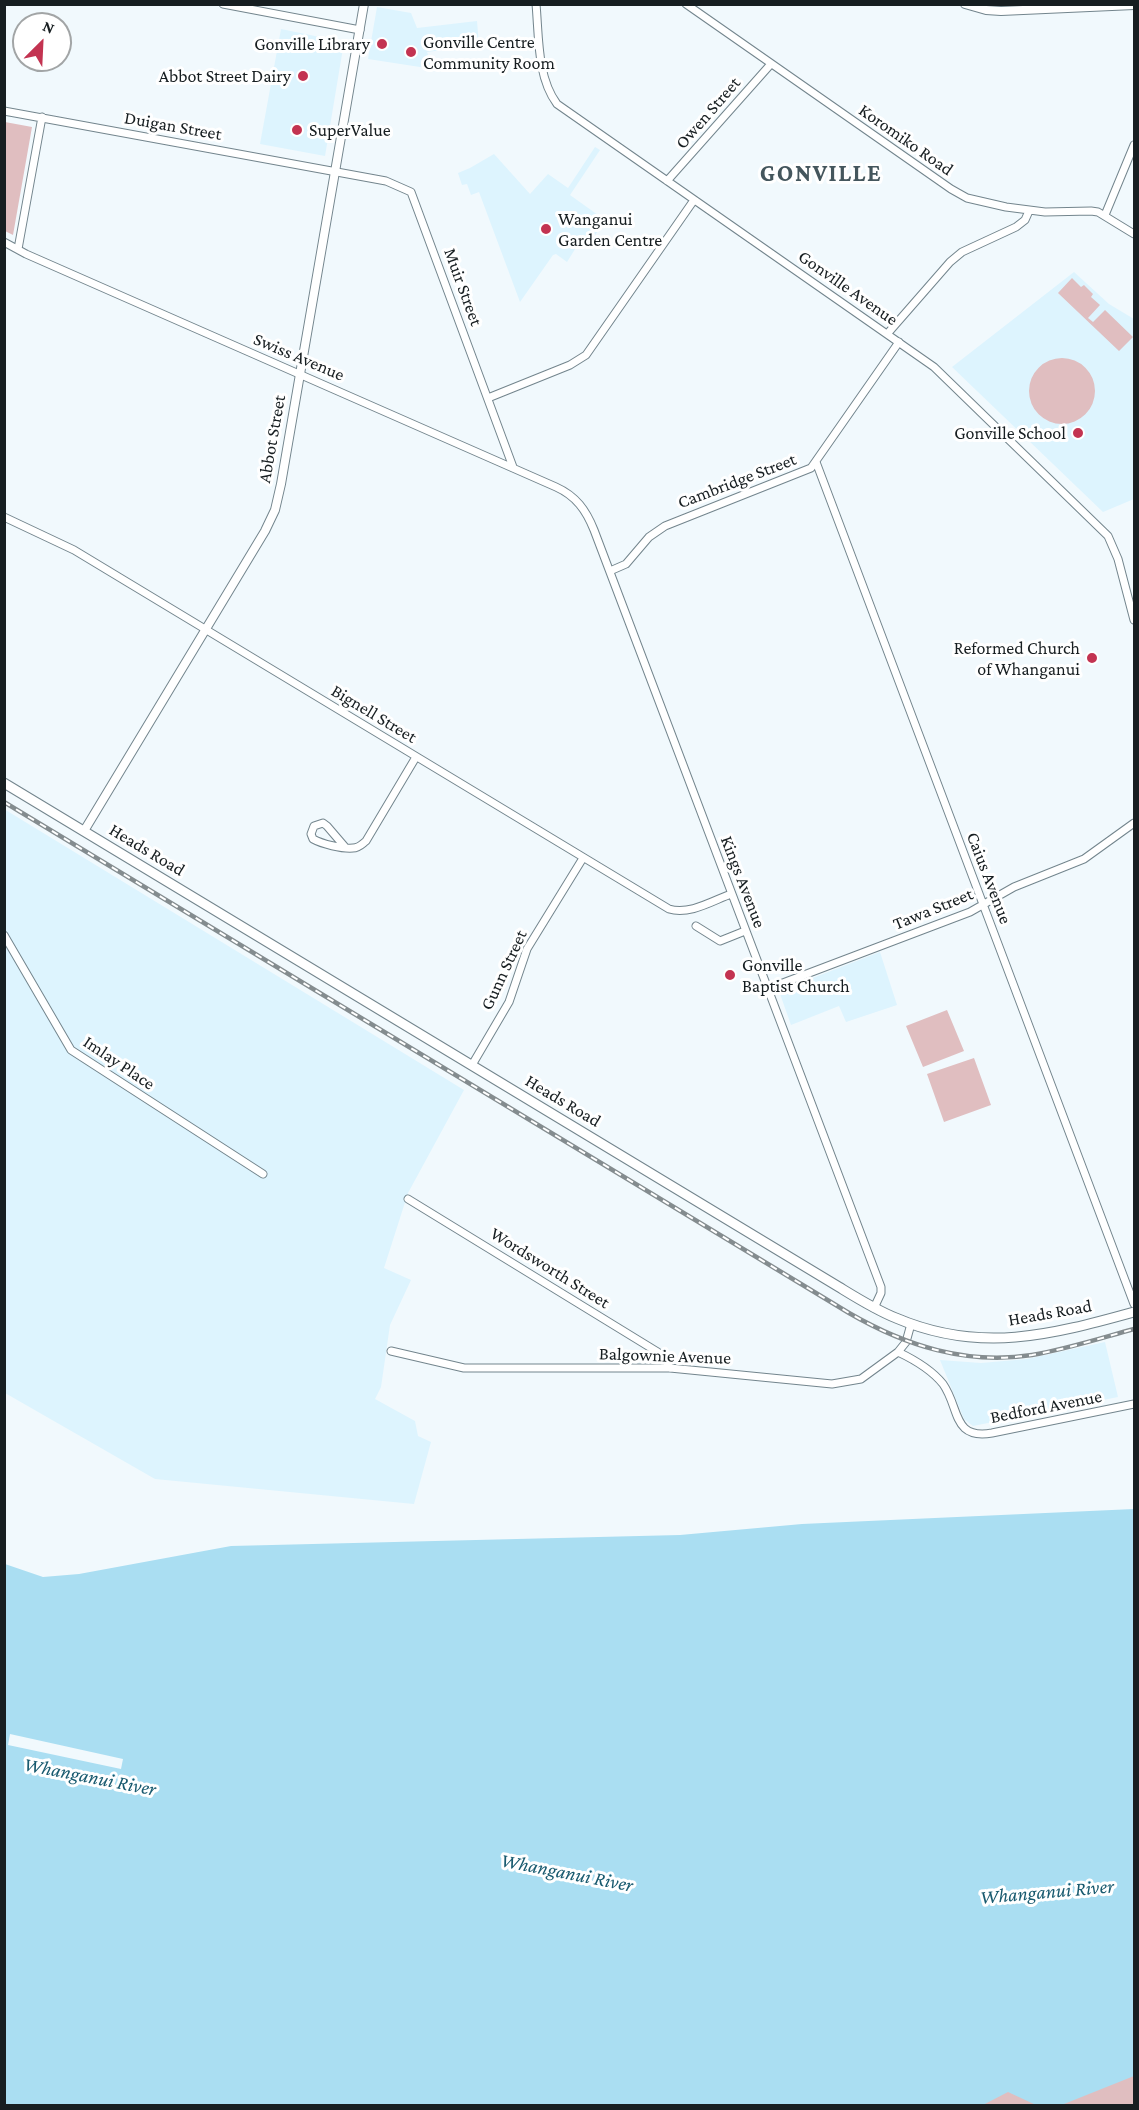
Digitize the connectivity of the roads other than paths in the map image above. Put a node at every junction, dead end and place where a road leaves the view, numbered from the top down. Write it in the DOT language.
graph roads {
  1 [pos="223,4"];
  2 [pos="364,4"];
  3 [pos="536,4"];
  4 [pos="686,4"];
  5 [pos="965,4"];
  6 [pos="1134,5"];
  7 [pos="1052,7"];
  8 [pos="360,30"];
  9 [pos="770,65"];
  10 [pos="4,111"];
  11 [pos="42,117"];
  12 [pos="1134,145"];
  13 [pos="335,171"];
  14 [pos="667,182"];
  15 [pos="694,200"];
  16 [pos="1029,211"];
  17 [pos="1105,215"];
  18 [pos="1134,234"];
  19 [pos="4,242"];
  20 [pos="18,249"];
  21 [pos="888,333"];
  22 [pos="899,342"];
  23 [pos="300,375"];
  24 [pos="488,398"];
  25 [pos="816,462"];
  26 [pos="513,467"];
  27 [pos="579,503"];
  28 [pos="4,517"];
  29 [pos="610,571"];
  30 [pos="1134,620"];
  31 [pos="205,630"];
  32 [pos="416,757"];
  33 [pos="4,783"];
  34 [pos="1134,823"];
  35 [pos="84,831"];
  36 [pos="345,847"];
  37 [pos="583,858"];
  38 [pos="731,894"];
  39 [pos="984,905"];
  40 [pos="696,926"];
  41 [pos="746,931"];
  42 [pos="4,935"];
  43 [pos="767,989"];
  44 [pos="472,1065"];
  45 [pos="262,1174"];
  46 [pos="408,1199"];
  47 [pos="1134,1304"];
  48 [pos="873,1308"];
  49 [pos="1134,1312"];
  50 [pos="911,1324"];
  51 [pos="391,1350"];
  52 [pos="898,1352"];
  53 [pos="670,1368"];
  54 [pos="1134,1404"];
  1 -- 8 [label="street"];
  2 -- 8 [label="street, Abbot Street"];
  3 -- 14 [label="street, Gonville Avenue"];
  4 -- 9 [label="street, Koromiko Road"];
  5 -- 7 [label="street"];
  6 -- 7 [label="street"];
  8 -- 13 [label="street, Abbot Street"];
  9 -- 14 [label="street, Owen Street"];
  9 -- 16 [label="street, Koromiko Road"];
  10 -- 11 [label="street, Duigan Street"];
  11 -- 13 [label="street, Duigan Street"];
  11 -- 20 [label="street"];
  12 -- 17 [label="street"];
  13 -- 23 [label="street, Abbot Street"];
  13 -- 24 [label="street, Muir Street"];
  14 -- 15 [label="street, Gonville Avenue"];
  15 -- 21 [label="street, Gonville Avenue"];
  15 -- 24 [label="street"];
  16 -- 17 [label="street, Koromiko Road"];
  16 -- 21 [label="street"];
  17 -- 18 [label="street, Koromiko Road"];
  19 -- 20 [label="street, Swiss Avenue"];
  20 -- 23 [label="street, Swiss Avenue"];
  21 -- 22 [label="street, Gonville Avenue"];
  22 -- 25 [label="street, Cambridge Street"];
  22 -- 30 [label="street, Gonville Avenue"];
  23 -- 26 [label="street, Swiss Avenue"];
  23 -- 31 [label="street, Abbot Street"];
  24 -- 26 [label="street, Muir Street"];
  25 -- 29 [label="street, Cambridge Street"];
  25 -- 39 [label="street, Caius Avenue"];
  26 -- 27 [label="street, Swiss Avenue"];
  27 -- 29 [label="street, Kings Avenue"];
  28 -- 31 [label="street, Bignell Street"];
  29 -- 38 [label="street, Kings Avenue"];
  31 -- 32 [label="street, Bignell Street"];
  31 -- 35 [label="street, Abbot Street"];
  32 -- 36 [label="street"];
  32 -- 37 [label="street, Bignell Street"];
  33 -- 35 [label="main road, Heads Road"];
  34 -- 39 [label="street, Tawa Street"];
  35 -- 44 [label="main road, Heads Road"];
  36 -- 36 [label="street"];
  37 -- 38 [label="street, Bignell Street"];
  37 -- 44 [label="street, Gunn Street"];
  38 -- 41 [label="street, Kings Avenue"];
  39 -- 43 [label="street, Tawa Street"];
  39 -- 47 [label="street, Caius Avenue"];
  40 -- 41 [label="street"];
  41 -- 43 [label="street, Kings Avenue"];
  42 -- 45 [label="street, Imlay Place"];
  43 -- 48 [label="street, Kings Avenue"];
  44 -- 48 [label="main road, Heads Road"];
  46 -- 53 [label="street, Wordsworth Street"];
  48 -- 50 [label="main road, Heads Road"];
  49 -- 50 [label="main road, Heads Road"];
  50 -- 52 [label="street, Balgownie Avenue"];
  51 -- 53 [label="street, Balgownie Avenue"];
  52 -- 53 [label="street, Balgownie Avenue"];
  52 -- 54 [label="street, Bedford Avenue"];
}
